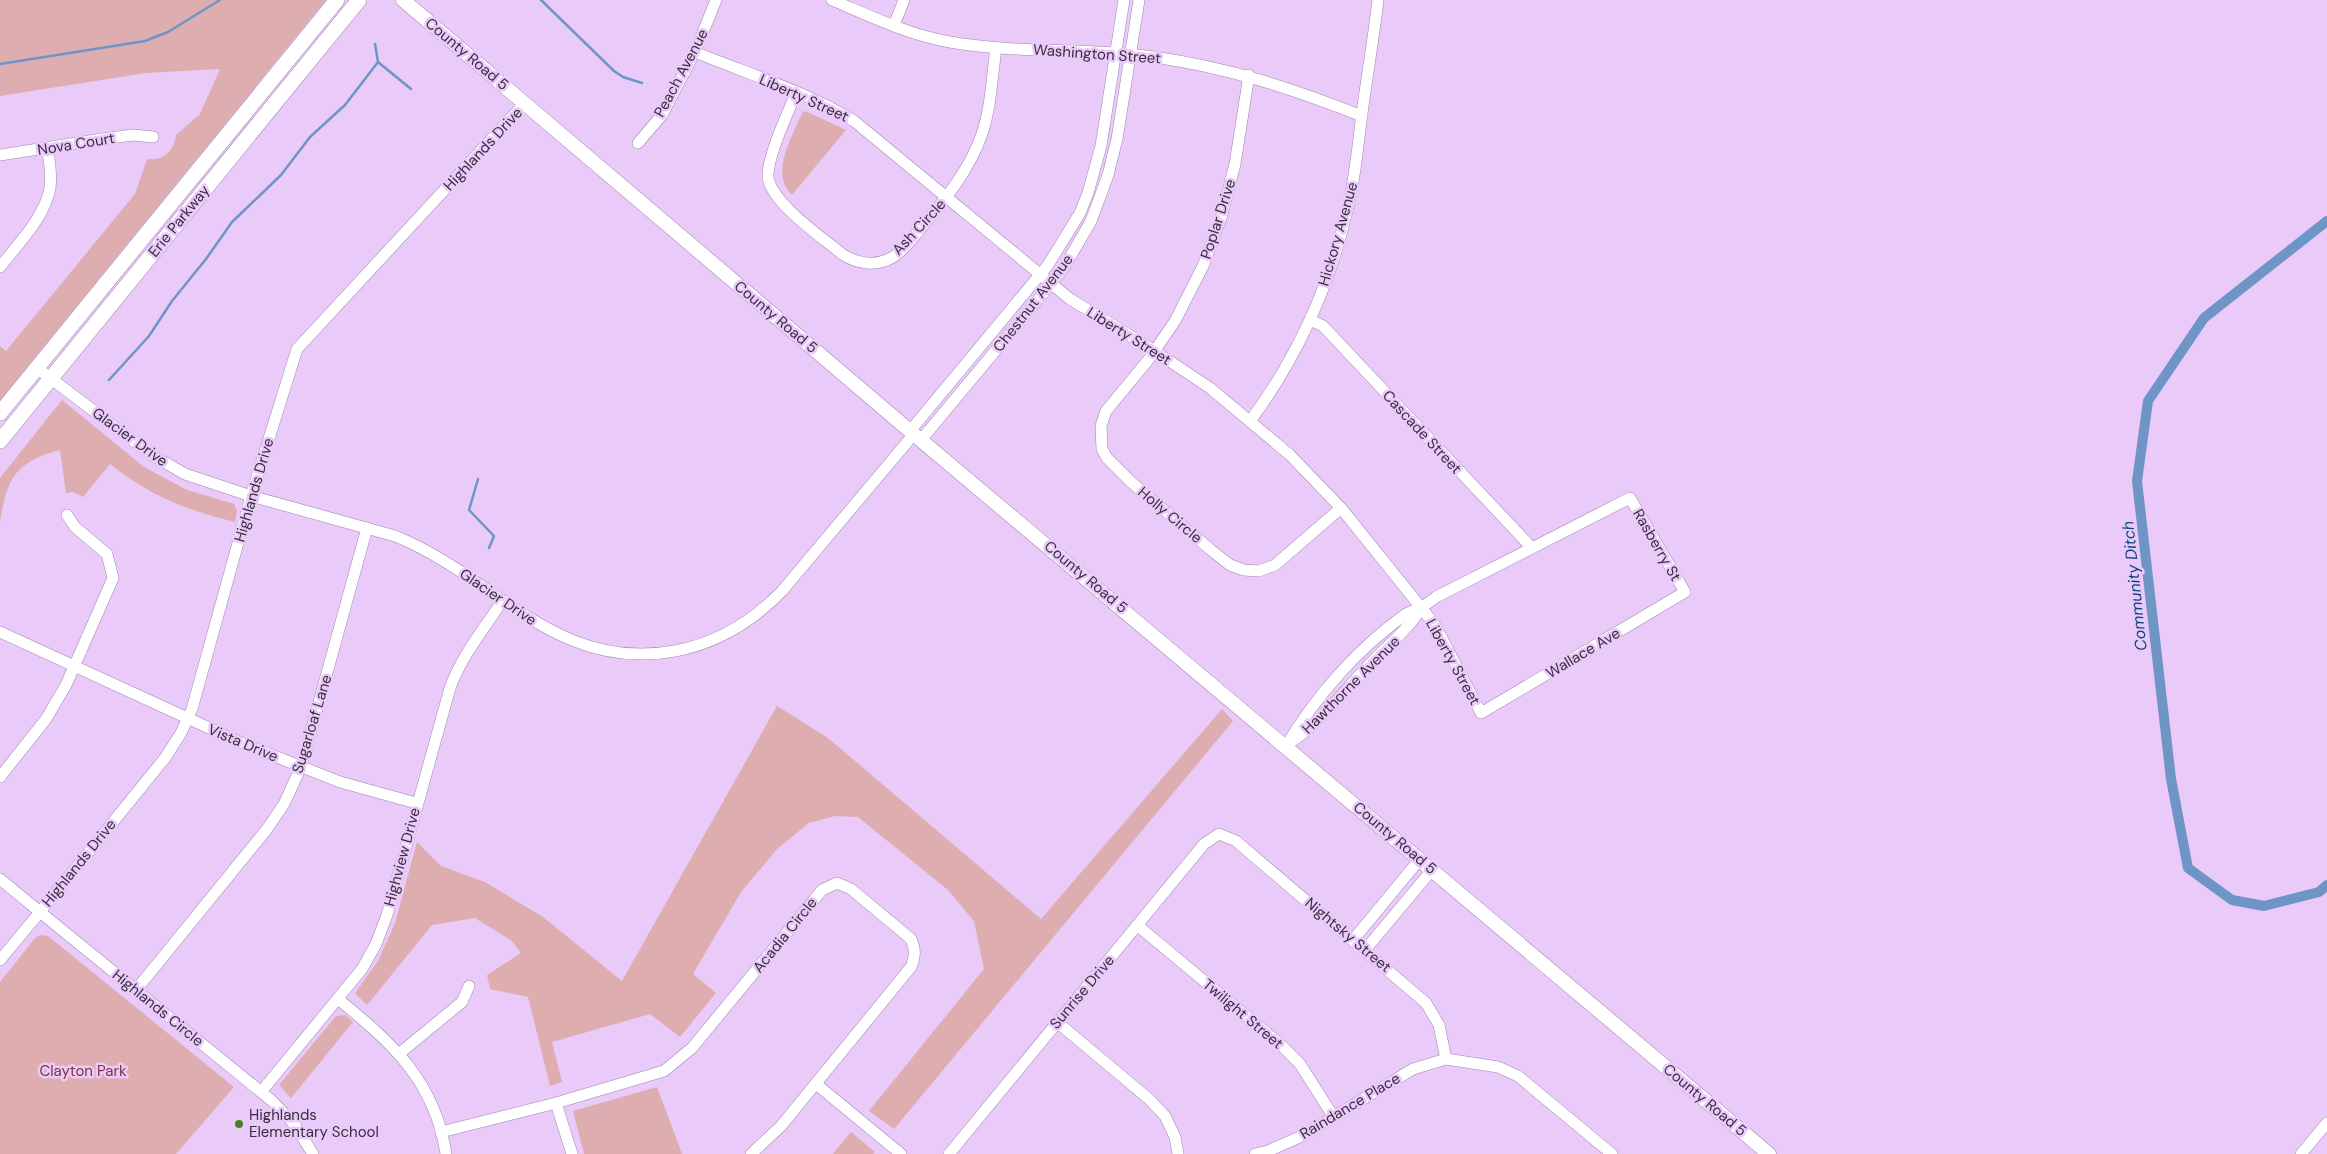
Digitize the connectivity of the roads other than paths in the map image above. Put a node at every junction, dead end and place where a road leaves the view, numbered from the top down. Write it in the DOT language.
graph roads {
  1 [pos="337,0"];
  2 [pos="359,0"];
  3 [pos="403,0"];
  4 [pos="716,0"];
  5 [pos="832,0"];
  6 [pos="904,0"];
  7 [pos="1124,0"];
  8 [pos="1139,0"];
  9 [pos="1378,0"];
  10 [pos="894,25"];
  11 [pos="996,48"];
  12 [pos="695,52"];
  13 [pos="1116,53"];
  14 [pos="1130,54"];
  15 [pos="1249,75"];
  16 [pos="796,93"];
  17 [pos="525,103"];
  18 [pos="1362,116"];
  19 [pos="153,137"];
  20 [pos="638,143"];
  21 [pos="48,149"];
  22 [pos="0,155"];
  23 [pos="947,198"];
  24 [pos="0,266"];
  25 [pos="1040,275"];
  26 [pos="1051,284"];
  27 [pos="1310,320"];
  28 [pos="1155,350"];
  29 [pos="37,368"];
  30 [pos="51,379"];
  31 [pos="0,413"];
  32 [pos="1250,421"];
  33 [pos="915,435"];
  34 [pos="0,441"];
  35 [pos="251,496"];
  36 [pos="1630,498"];
  37 [pos="1341,508"];
  38 [pos="67,515"];
  39 [pos="367,528"];
  40 [pos="1532,548"];
  41 [pos="1684,592"];
  42 [pos="502,600"];
  43 [pos="1421,608"];
  44 [pos="0,632"];
  45 [pos="75,666"];
  46 [pos="1480,713"];
  47 [pos="188,719"];
  48 [pos="1286,746"];
  49 [pos="301,767"];
  50 [pos="0,777"];
  51 [pos="416,803"];
  52 [pos="1219,834"];
  53 [pos="1420,859"];
  54 [pos="1432,870"];
  55 [pos="0,879"];
  56 [pos="40,912"];
  57 [pos="1138,925"];
  58 [pos="1353,940"];
  59 [pos="1364,950"];
  60 [pos="0,960"];
  61 [pos="469,986"];
  62 [pos="136,990"];
  63 [pos="338,999"];
  64 [pos="1057,1022"];
  65 [pos="400,1053"];
  66 [pos="1446,1059"];
  67 [pos="816,1084"];
  68 [pos="261,1092"];
  69 [pos="556,1103"];
  70 [pos="1333,1116"];
  71 [pos="2327,1123"];
  72 [pos="441,1132"];
  73 [pos="314,1154"];
  74 [pos="446,1154"];
  75 [pos="572,1154"];
  76 [pos="751,1154"];
  77 [pos="901,1154"];
  78 [pos="949,1154"];
  79 [pos="1178,1154"];
  80 [pos="1255,1154"];
  81 [pos="1612,1154"];
  82 [pos="1769,1154"];
  83 [pos="2301,1154"];
  1 -- 29 [label="main road, Erie Parkway"];
  2 -- 30 [label="main road, Erie Parkway"];
  3 -- 17 [label="street, County Road 5"];
  4 -- 12 [label="street, Peach Avenue"];
  5 -- 10 [label="street, Washington Street"];
  6 -- 10 [label="street"];
  7 -- 13 [label="street, Chestnut Avenue"];
  8 -- 14 [label="street, Chestnut Avenue"];
  9 -- 18 [label="street, Hickory Avenue"];
  10 -- 11 [label="street, Washington Street"];
  11 -- 13 [label="street, Washington Street"];
  11 -- 23 [label="street, Ash Circle"];
  12 -- 16 [label="street, Liberty Street"];
  12 -- 20 [label="street, Peach Avenue"];
  13 -- 14 [label="street, Washington Street"];
  13 -- 25 [label="street, Chestnut Avenue"];
  14 -- 15 [label="street, Washington Street"];
  14 -- 26 [label="street, Chestnut Avenue"];
  15 -- 18 [label="street, Washington Street"];
  15 -- 28 [label="street, Poplar Drive"];
  16 -- 23 [label="street, Liberty Street"];
  16 -- 23 [label="street, Ash Circle"];
  17 -- 33 [label="street, County Road 5"];
  17 -- 35 [label="street, Highlands Drive"];
  18 -- 27 [label="street, Hickory Avenue"];
  19 -- 21 [label="street, Nova Court"];
  21 -- 22 [label="street, Nova Court"];
  21 -- 24 [label="street"];
  23 -- 25 [label="street, Liberty Street"];
  25 -- 26 [label="street, Liberty Street"];
  25 -- 33 [label="street, Chestnut Avenue"];
  26 -- 28 [label="street, Liberty Street"];
  26 -- 33 [label="street, Chestnut Avenue"];
  27 -- 32 [label="street, Hickory Avenue"];
  27 -- 40 [label="street, Cascade Street"];
  28 -- 32 [label="street, Liberty Street"];
  28 -- 37 [label="street, Holly Circle"];
  29 -- 30 [label="street, Glacier Drive"];
  29 -- 31 [label="main road, Erie Parkway"];
  30 -- 34 [label="main road, Erie Parkway"];
  30 -- 35 [label="street, Glacier Drive"];
  32 -- 37 [label="street, Liberty Street"];
  33 -- 42 [label="street, Glacier Drive"];
  33 -- 48 [label="street, County Road 5"];
  35 -- 39 [label="street, Glacier Drive"];
  35 -- 47 [label="street, Highlands Drive"];
  36 -- 40 [label="street, Hawthorne Avenue"];
  36 -- 41 [label="street, Rasberry St"];
  37 -- 43 [label="street, Liberty Street"];
  38 -- 45 [label="street"];
  39 -- 42 [label="street, Glacier Drive"];
  39 -- 49 [label="street, Sugarloaf Lane"];
  40 -- 43 [label="street, Hawthorne Avenue"];
  41 -- 46 [label="street, Wallace Ave"];
  42 -- 51 [label="street, Highview Drive"];
  43 -- 46 [label="street, Liberty Street"];
  43 -- 48 [label="street, Hawthorne Avenue"];
  44 -- 45 [label="street, Vista Drive"];
  45 -- 47 [label="street, Vista Drive"];
  45 -- 50 [label="street"];
  47 -- 49 [label="street, Vista Drive"];
  47 -- 56 [label="street, Highlands Drive"];
  48 -- 53 [label="street, County Road 5"];
  49 -- 51 [label="street, Vista Drive"];
  49 -- 62 [label="street, Sugarloaf Lane"];
  51 -- 63 [label="street, Highview Drive"];
  52 -- 57 [label="street, Sunrise Drive"];
  52 -- 58 [label="street, Nightsky Street"];
  53 -- 54 [label="street, County Road 5"];
  53 -- 58 [label="street"];
  54 -- 59 [label="street"];
  54 -- 82 [label="street, County Road 5"];
  55 -- 56 [label="street, Highlands Circle"];
  56 -- 60 [label="street"];
  56 -- 62 [label="street, Highlands Circle"];
  57 -- 64 [label="street, Sunrise Drive"];
  57 -- 70 [label="street, Twilight Street"];
  58 -- 59 [label="street, Nightsky Street"];
  59 -- 66 [label="street, Nightsky Street"];
  61 -- 65 [label="street"];
  62 -- 68 [label="street, Highlands Circle"];
  63 -- 65 [label="street"];
  63 -- 68 [label="street, Highview Drive"];
  64 -- 78 [label="street, Sunrise Drive"];
  64 -- 79 [label="street"];
  65 -- 72 [label="street"];
  66 -- 70 [label="street, Raindance Place"];
  66 -- 81 [label="street"];
  67 -- 69 [label="street, Acadia Circle"];
  67 -- 76 [label="street, Acadia Circle"];
  67 -- 77 [label="street"];
  68 -- 73 [label="street, Highlands Circle"];
  69 -- 72 [label="street, Acadia Circle"];
  69 -- 75 [label="street"];
  70 -- 80 [label="street, Raindance Place"];
  71 -- 83 [label="street"];
  72 -- 74 [label="street"];
}
